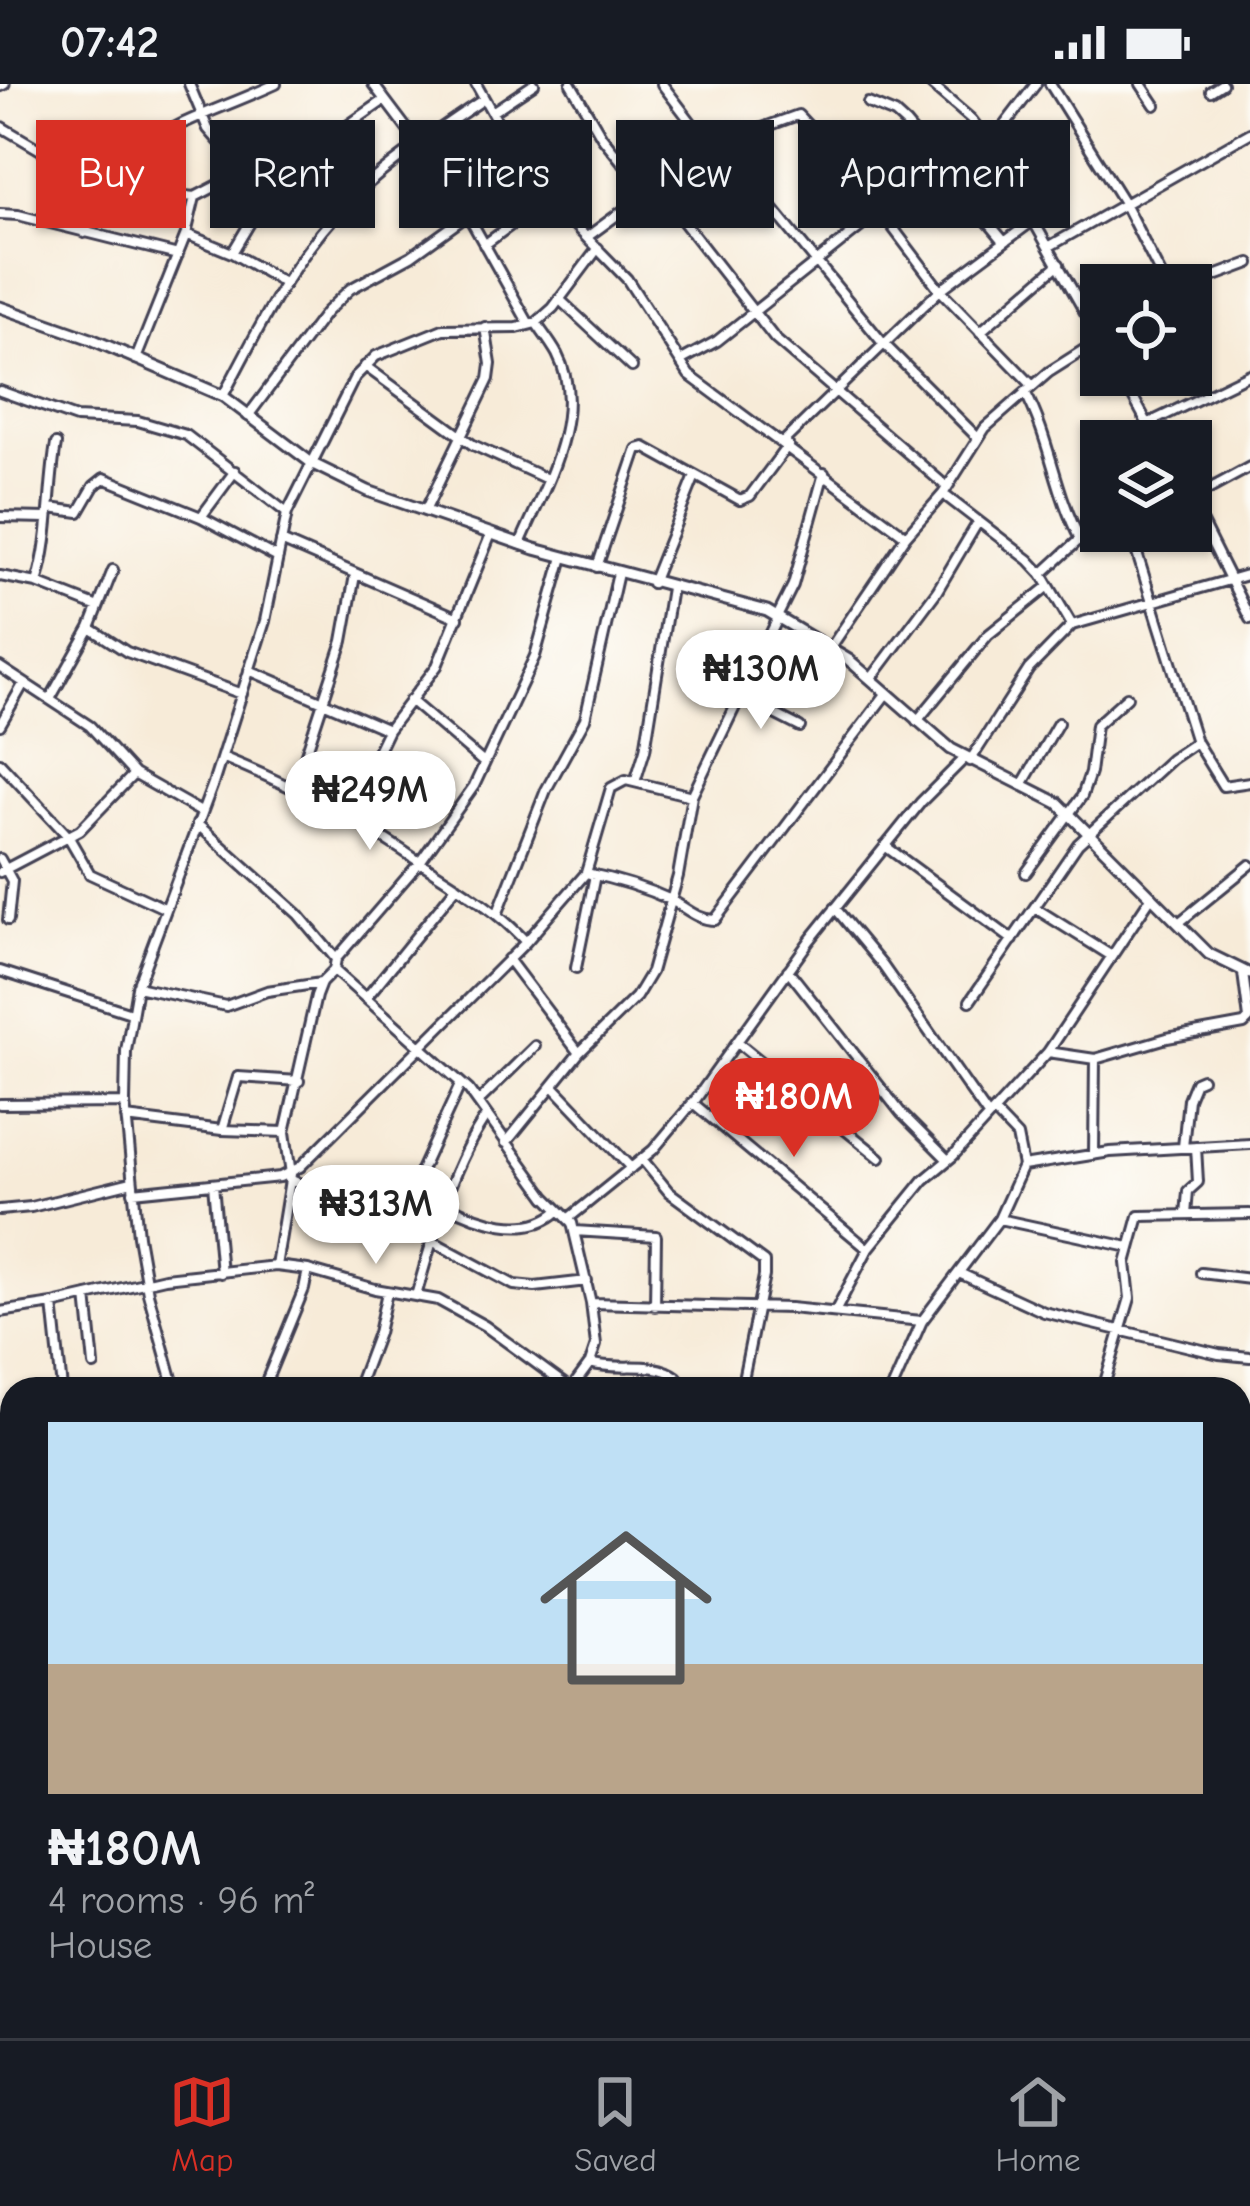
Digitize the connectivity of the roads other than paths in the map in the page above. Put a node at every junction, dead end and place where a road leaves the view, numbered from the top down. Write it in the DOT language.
graph roads {
  1 [pos="189,84"];
  2 [pos="276,84"];
  3 [pos="373,84"];
  4 [pos="476,84"];
  5 [pos="534,84"];
  6 [pos="571,84"];
  7 [pos="662,84"];
  8 [pos="930,84"];
  9 [pos="1036,84"];
  10 [pos="1050,84"];
  11 [pos="1141,84"];
  12 [pos="1222,84"];
  13 [pos="1211,91"];
  14 [pos="484,99"];
  15 [pos="383,101"];
  16 [pos="868,103"];
  17 [pos="1155,105"];
  18 [pos="492,112"];
  19 [pos="199,114"];
  20 [pos="357,120"];
  21 [pos="453,120"];
  22 [pos="496,120"];
  23 [pos="693,120"];
  24 [pos="802,120"];
  25 [pos="901,120"];
  26 [pos="969,120"];
  27 [pos="1008,120"];
  28 [pos="399,121"];
  29 [pos="186,122"];
  30 [pos="774,124"];
  31 [pos="0,126"];
  32 [pos="210,128"];
  33 [pos="1250,133"];
  34 [pos="36,147"];
  35 [pos="616,152"];
  36 [pos="399,159"];
  37 [pos="210,190"];
  38 [pos="186,196"];
  39 [pos="194,197"];
  40 [pos="1123,201"];
  41 [pos="0,214"];
  42 [pos="774,214"];
  43 [pos="616,216"];
  44 [pos="86,228"];
  45 [pos="247,228"];
  46 [pos="449,228"];
  47 [pos="474,228"];
  48 [pos="508,228"];
  49 [pos="578,228"];
  50 [pos="682,228"];
  51 [pos="857,228"];
  52 [pos="894,228"];
  53 [pos="993,228"];
  54 [pos="1022,228"];
  55 [pos="1039,228"];
  56 [pos="84,232"];
  57 [pos="186,235"];
  58 [pos="587,237"];
  59 [pos="1003,240"];
  60 [pos="484,245"];
  61 [pos="1050,246"];
  62 [pos="598,248"];
  63 [pos="232,253"];
  64 [pos="178,255"];
  65 [pos="814,261"];
  66 [pos="1250,263"];
  67 [pos="1059,264"];
  68 [pos="1155,264"];
  69 [pos="1212,277"];
  70 [pos="284,283"];
  71 [pos="940,290"];
  72 [pos="559,299"];
  73 [pos="1080,302"];
  74 [pos="0,308"];
  75 [pos="751,312"];
  76 [pos="532,324"];
  77 [pos="485,327"];
  78 [pos="980,332"];
  79 [pos="883,342"];
  80 [pos="1080,354"];
  81 [pos="136,359"];
  82 [pos="680,362"];
  83 [pos="365,366"];
  84 [pos="632,367"];
  85 [pos="1250,374"];
  86 [pos="1029,389"];
  87 [pos="0,391"];
  88 [pos="835,393"];
  89 [pos="223,396"];
  90 [pos="248,416"];
  91 [pos="1155,420"];
  92 [pos="462,435"];
  93 [pos="978,438"];
  94 [pos="56,444"];
  95 [pos="785,444"];
  96 [pos="313,464"];
  97 [pos="1250,467"];
  98 [pos="235,471"];
  99 [pos="824,473"];
  100 [pos="695,476"];
  101 [pos="548,478"];
  102 [pos="1212,488"];
  103 [pos="945,490"];
  104 [pos="424,512"];
  105 [pos="49,513"];
  106 [pos="287,513"];
  107 [pos="0,517"];
  108 [pos="201,517"];
  109 [pos="977,522"];
  110 [pos="491,534"];
  111 [pos="906,536"];
  112 [pos="1080,539"];
  113 [pos="1212,540"];
  114 [pos="281,541"];
  115 [pos="520,544"];
  116 [pos="1137,552"];
  117 [pos="563,557"];
  118 [pos="278,558"];
  119 [pos="597,568"];
  120 [pos="113,570"];
  121 [pos="618,573"];
  122 [pos="1042,574"];
  123 [pos="1250,574"];
  124 [pos="355,575"];
  125 [pos="0,576"];
  126 [pos="1233,580"];
  127 [pos="37,583"];
  128 [pos="652,583"];
  129 [pos="1049,586"];
  130 [pos="671,588"];
  131 [pos="1152,602"];
  132 [pos="98,607"];
  133 [pos="777,617"];
  134 [pos="458,618"];
  135 [pos="1250,619"];
  136 [pos="1072,626"];
  137 [pos="90,628"];
  138 [pos="831,647"];
  139 [pos="0,667"];
  140 [pos="249,670"];
  141 [pos="871,679"];
  142 [pos="24,683"];
  143 [pos="242,694"];
  144 [pos="886,694"];
  145 [pos="740,697"];
  146 [pos="1127,697"];
  147 [pos="50,699"];
  148 [pos="410,700"];
  149 [pos="325,701"];
  150 [pos="917,722"];
  151 [pos="1058,723"];
  152 [pos="0,724"];
  153 [pos="800,728"];
  154 [pos="388,730"];
  155 [pos="1196,742"];
  156 [pos="222,757"];
  157 [pos="968,759"];
  158 [pos="0,763"];
  159 [pos="484,763"];
  160 [pos="134,773"];
  161 [pos="635,782"];
  162 [pos="1250,782"];
  163 [pos="1022,785"];
  164 [pos="295,787"];
  165 [pos="692,796"];
  166 [pos="201,812"];
  167 [pos="1069,813"];
  168 [pos="347,815"];
  169 [pos="197,824"];
  170 [pos="1089,833"];
  171 [pos="68,836"];
  172 [pos="885,846"];
  173 [pos="420,862"];
  174 [pos="2,865"];
  175 [pos="1250,865"];
  176 [pos="1026,873"];
  177 [pos="591,874"];
  178 [pos="457,886"];
  179 [pos="1153,895"];
  180 [pos="671,901"];
  181 [pos="164,908"];
  182 [pos="835,908"];
  183 [pos="1035,908"];
  184 [pos="496,915"];
  185 [pos="8,920"];
  186 [pos="1180,921"];
  187 [pos="1013,940"];
  188 [pos="526,942"];
  189 [pos="1110,955"];
  190 [pos="336,958"];
  191 [pos="508,958"];
  192 [pos="576,968"];
  193 [pos="334,970"];
  194 [pos="788,970"];
  195 [pos="0,971"];
  196 [pos="1247,974"];
  197 [pos="321,983"];
  198 [pos="137,987"];
  199 [pos="366,998"];
  200 [pos="970,1000"];
  201 [pos="131,1012"];
  202 [pos="737,1042"];
  203 [pos="421,1046"];
  204 [pos="535,1046"];
  205 [pos="1048,1052"];
  206 [pos="579,1053"];
  207 [pos="1095,1059"];
  208 [pos="1202,1079"];
  209 [pos="299,1081"];
  210 [pos="461,1083"];
  211 [pos="554,1087"];
  212 [pos="478,1102"];
  213 [pos="124,1103"];
  214 [pos="692,1103"];
  215 [pos="0,1104"];
  216 [pos="991,1114"];
  217 [pos="487,1115"];
  218 [pos="126,1118"];
  219 [pos="222,1130"];
  220 [pos="285,1132"];
  221 [pos="506,1143"];
  222 [pos="1250,1144"];
  223 [pos="1196,1147"];
  224 [pos="1183,1148"];
  225 [pos="1094,1154"];
  226 [pos="880,1158"];
  227 [pos="642,1159"];
  228 [pos="948,1160"];
  229 [pos="1023,1166"];
  230 [pos="631,1168"];
  231 [pos="290,1177"];
  232 [pos="213,1184"];
  233 [pos="133,1187"];
  234 [pos="446,1204"];
  235 [pos="0,1210"];
  236 [pos="558,1211"];
  237 [pos="1250,1214"];
  238 [pos="1186,1216"];
  239 [pos="569,1218"];
  240 [pos="999,1220"];
  241 [pos="396,1225"];
  242 [pos="574,1231"];
  243 [pos="432,1241"];
  244 [pos="1129,1247"];
  245 [pos="868,1249"];
  246 [pos="275,1266"];
  247 [pos="308,1270"];
  248 [pos="220,1273"];
  249 [pos="1201,1273"];
  250 [pos="959,1274"];
  251 [pos="1250,1279"];
  252 [pos="146,1281"];
  253 [pos="587,1281"];
  254 [pos="387,1292"];
  255 [pos="416,1296"];
  256 [pos="87,1297"];
  257 [pos="591,1303"];
  258 [pos="53,1304"];
  259 [pos="655,1306"];
  260 [pos="758,1307"];
  261 [pos="836,1310"];
  262 [pos="0,1312"];
  263 [pos="922,1321"];
  264 [pos="1123,1331"];
  265 [pos="1250,1357"];
  266 [pos="590,1363"];
  267 [pos="94,1365"];
  268 [pos="61,1377"];
  269 [pos="172,1377"];
  270 [pos="268,1377"];
  271 [pos="362,1377"];
  272 [pos="555,1377"];
  273 [pos="580,1377"];
  274 [pos="677,1377"];
  275 [pos="744,1377"];
  276 [pos="897,1377"];
  277 [pos="1107,1377"];
  1 -- 19 [label="street"];
  2 -- 19 [label="street"];
  3 -- 15 [label="street"];
  4 -- 14 [label="street"];
  5 -- 18 [label="street"];
  6 -- 35 [label="street"];
  7 -- 23 [label="street"];
  8 -- 26 [label="street"];
  9 -- 27 [label="street"];
  10 -- 40 [label="street"];
  11 -- 17 [label="street"];
  12 -- 13 [label="street"];
  14 -- 18 [label="street"];
  14 -- 21 [label="street"];
  15 -- 20 [label="street"];
  15 -- 28 [label="street"];
  16 -- 25 [label="street"];
  18 -- 22 [label="street"];
  19 -- 29 [label="street"];
  19 -- 32 [label="street"];
  24 -- 30 [label="street"];
  31 -- 34 [label="street"];
  33 -- 40 [label="street"];
  36 -- 70 [label="street"];
  37 -- 39 [label="street"];
  38 -- 39 [label="street"];
  39 -- 57 [label="street"];
  40 -- 61 [label="street"];
  40 -- 68 [label="street"];
  41 -- 56 [label="street"];
  42 -- 65 [label="street"];
  43 -- 58 [label="street"];
  44 -- 56 [label="street"];
  45 -- 63 [label="street"];
  46 -- 90 [label="street"];
  47 -- 60 [label="street"];
  48 -- 60 [label="street"];
  49 -- 58 [label="street"];
  50 -- 75 [label="street"];
  51 -- 65 [label="street"];
  52 -- 71 [label="street"];
  53 -- 59 [label="street"];
  54 -- 59 [label="street"];
  55 -- 61 [label="street"];
  56 -- 64 [label="street"];
  57 -- 63 [label="street"];
  57 -- 64 [label="street"];
  58 -- 62 [label="street"];
  59 -- 71 [label="street"];
  60 -- 76 [label="street"];
  61 -- 67 [label="street"];
  62 -- 72 [label="street"];
  62 -- 82 [label="street"];
  63 -- 70 [label="street"];
  64 -- 81 [label="street"];
  65 -- 75 [label="street"];
  65 -- 79 [label="street"];
  66 -- 69 [label="street"];
  67 -- 73 [label="street"];
  67 -- 78 [label="street"];
  70 -- 89 [label="street"];
  71 -- 78 [label="street"];
  71 -- 79 [label="street"];
  72 -- 76 [label="street"];
  72 -- 84 [label="street"];
  74 -- 81 [label="street"];
  75 -- 82 [label="street"];
  75 -- 88 [label="street"];
  76 -- 77 [label="street"];
  76 -- 101 [label="street"];
  77 -- 83 [label="street"];
  77 -- 92 [label="street"];
  78 -- 86 [label="street"];
  79 -- 88 [label="street"];
  79 -- 93 [label="street"];
  80 -- 86 [label="street"];
  81 -- 89 [label="street"];
  82 -- 95 [label="street"];
  83 -- 92 [label="street"];
  83 -- 96 [label="street"];
  85 -- 91 [label="street"];
  86 -- 93 [label="street"];
  86 -- 112 [label="street"];
  87 -- 98 [label="street"];
  88 -- 95 [label="street"];
  88 -- 103 [label="street"];
  89 -- 90 [label="street"];
  90 -- 96 [label="street"];
  92 -- 101 [label="street"];
  92 -- 104 [label="street"];
  93 -- 103 [label="street"];
  94 -- 105 [label="street"];
  95 -- 99 [label="street"];
  95 -- 100 [label="street"];
  96 -- 104 [label="street"];
  96 -- 106 [label="street"];
  97 -- 102 [label="street"];
  98 -- 106 [label="street"];
  98 -- 108 [label="street"];
  99 -- 111 [label="street"];
  99 -- 133 [label="street"];
  100 -- 119 [label="street"];
  100 -- 128 [label="street"];
  101 -- 115 [label="street"];
  103 -- 109 [label="street"];
  103 -- 111 [label="street"];
  104 -- 110 [label="street"];
  105 -- 107 [label="street"];
  105 -- 108 [label="street"];
  105 -- 127 [label="street"];
  106 -- 114 [label="street"];
  108 -- 118 [label="street"];
  109 -- 122 [label="street"];
  109 -- 141 [label="street"];
  110 -- 115 [label="street"];
  110 -- 134 [label="street"];
  111 -- 138 [label="street"];
  112 -- 122 [label="street"];
  113 -- 126 [label="street"];
  114 -- 118 [label="street"];
  114 -- 124 [label="street"];
  115 -- 117 [label="street"];
  116 -- 131 [label="street"];
  117 -- 119 [label="street"];
  117 -- 159 [label="street"];
  118 -- 140 [label="street"];
  119 -- 121 [label="street"];
  120 -- 132 [label="street"];
  121 -- 128 [label="street"];
  121 -- 184 [label="street"];
  122 -- 129 [label="street"];
  123 -- 126 [label="street"];
  124 -- 134 [label="street"];
  124 -- 149 [label="street"];
  125 -- 127 [label="street"];
  126 -- 131 [label="street"];
  126 -- 135 [label="street"];
  127 -- 132 [label="street"];
  128 -- 130 [label="street"];
  129 -- 136 [label="street"];
  129 -- 150 [label="street"];
  130 -- 133 [label="street"];
  130 -- 161 [label="street"];
  131 -- 136 [label="street"];
  131 -- 155 [label="street"];
  132 -- 137 [label="street"];
  133 -- 138 [label="street"];
  133 -- 145 [label="street"];
  134 -- 148 [label="street"];
  136 -- 157 [label="street"];
  137 -- 143 [label="street"];
  137 -- 147 [label="street"];
  138 -- 141 [label="street"];
  139 -- 142 [label="street"];
  140 -- 143 [label="street"];
  140 -- 149 [label="street"];
  141 -- 144 [label="street"];
  142 -- 147 [label="street"];
  142 -- 152 [label="street"];
  143 -- 156 [label="street"];
  144 -- 150 [label="street"];
  144 -- 180 [label="street"];
  145 -- 153 [label="street"];
  145 -- 165 [label="street"];
  146 -- 167 [label="street"];
  147 -- 160 [label="street"];
  148 -- 154 [label="street"];
  148 -- 159 [label="street"];
  149 -- 154 [label="street"];
  149 -- 164 [label="street"];
  150 -- 157 [label="street"];
  151 -- 163 [label="street"];
  154 -- 168 [label="street"];
  155 -- 162 [label="street"];
  155 -- 170 [label="street"];
  156 -- 164 [label="street"];
  156 -- 166 [label="street"];
  157 -- 163 [label="street"];
  157 -- 172 [label="street"];
  158 -- 171 [label="street"];
  159 -- 173 [label="street"];
  160 -- 166 [label="street"];
  160 -- 171 [label="street"];
  161 -- 165 [label="street"];
  161 -- 177 [label="street"];
  163 -- 167 [label="street"];
  164 -- 168 [label="street"];
  165 -- 180 [label="street"];
  166 -- 169 [label="street"];
  167 -- 170 [label="street"];
  167 -- 176 [label="street"];
  168 -- 173 [label="street"];
  169 -- 181 [label="street"];
  169 -- 190 [label="street"];
  170 -- 179 [label="street"];
  170 -- 183 [label="street"];
  171 -- 174 [label="street"];
  171 -- 181 [label="street"];
  172 -- 182 [label="street"];
  172 -- 187 [label="street"];
  173 -- 178 [label="street"];
  173 -- 190 [label="street"];
  174 -- 185 [label="street"];
  175 -- 186 [label="street"];
  177 -- 180 [label="street"];
  177 -- 188 [label="street"];
  177 -- 192 [label="street"];
  178 -- 184 [label="street"];
  178 -- 199 [label="street"];
  179 -- 186 [label="street"];
  179 -- 189 [label="street"];
  180 -- 206 [label="street"];
  181 -- 198 [label="street"];
  182 -- 194 [label="street"];
  182 -- 216 [label="street"];
  183 -- 187 [label="street"];
  183 -- 189 [label="street"];
  184 -- 188 [label="street"];
  186 -- 196 [label="street"];
  187 -- 200 [label="street"];
  188 -- 191 [label="street"];
  189 -- 205 [label="street"];
  190 -- 193 [label="street"];
  191 -- 203 [label="street"];
  191 -- 206 [label="street"];
  193 -- 197 [label="street"];
  193 -- 199 [label="street"];
  194 -- 202 [label="street"];
  194 -- 228 [label="street"];
  195 -- 201 [label="street"];
  196 -- 207 [label="street"];
  197 -- 198 [label="street"];
  197 -- 209 [label="street"];
  198 -- 201 [label="street"];
  199 -- 203 [label="street"];
  201 -- 213 [label="street"];
  202 -- 214 [label="street"];
  202 -- 226 [label="street"];
  203 -- 210 [label="street"];
  203 -- 231 [label="street"];
  204 -- 212 [label="street"];
  205 -- 207 [label="street"];
  205 -- 216 [label="street"];
  206 -- 211 [label="street"];
  207 -- 225 [label="street"];
  208 -- 224 [label="street"];
  209 -- 219 [label="street"];
  209 -- 220 [label="street"];
  210 -- 212 [label="street"];
  210 -- 241 [label="street"];
  211 -- 221 [label="street"];
  211 -- 230 [label="street"];
  212 -- 217 [label="street"];
  213 -- 215 [label="street"];
  213 -- 218 [label="street"];
  214 -- 227 [label="street"];
  214 -- 245 [label="street"];
  216 -- 228 [label="street"];
  216 -- 229 [label="street"];
  217 -- 221 [label="street"];
  217 -- 234 [label="street"];
  218 -- 219 [label="street"];
  218 -- 233 [label="street"];
  219 -- 220 [label="street"];
  220 -- 231 [label="street"];
  221 -- 236 [label="street"];
  222 -- 223 [label="street"];
  223 -- 224 [label="street"];
  223 -- 238 [label="street"];
  224 -- 225 [label="street"];
  225 -- 229 [label="street"];
  227 -- 230 [label="street"];
  227 -- 260 [label="street"];
  228 -- 245 [label="street"];
  229 -- 240 [label="street"];
  230 -- 239 [label="street"];
  231 -- 232 [label="street"];
  231 -- 241 [label="street"];
  231 -- 246 [label="street"];
  232 -- 233 [label="street"];
  232 -- 248 [label="street"];
  233 -- 235 [label="street"];
  233 -- 252 [label="street"];
  234 -- 236 [label="street"];
  234 -- 243 [label="street"];
  236 -- 239 [label="street"];
  237 -- 238 [label="street"];
  238 -- 244 [label="street"];
  239 -- 242 [label="street"];
  240 -- 244 [label="street"];
  240 -- 250 [label="street"];
  241 -- 243 [label="street"];
  242 -- 253 [label="street"];
  242 -- 259 [label="street"];
  243 -- 253 [label="street"];
  243 -- 255 [label="street"];
  244 -- 264 [label="street"];
  245 -- 261 [label="street"];
  246 -- 247 [label="street"];
  246 -- 248 [label="street"];
  247 -- 254 [label="street"];
  247 -- 270 [label="street"];
  248 -- 252 [label="street"];
  249 -- 251 [label="street"];
  250 -- 263 [label="street"];
  250 -- 264 [label="street"];
  252 -- 256 [label="street"];
  252 -- 269 [label="street"];
  253 -- 257 [label="street"];
  254 -- 255 [label="street"];
  254 -- 271 [label="street"];
  255 -- 272 [label="street"];
  256 -- 258 [label="street"];
  256 -- 267 [label="street"];
  257 -- 259 [label="street"];
  257 -- 266 [label="street"];
  258 -- 262 [label="street"];
  258 -- 268 [label="street"];
  259 -- 260 [label="street"];
  260 -- 261 [label="street"];
  260 -- 275 [label="street"];
  261 -- 263 [label="street"];
  263 -- 276 [label="street"];
  264 -- 265 [label="street"];
  264 -- 277 [label="street"];
  266 -- 273 [label="street"];
  266 -- 274 [label="street"];
}
